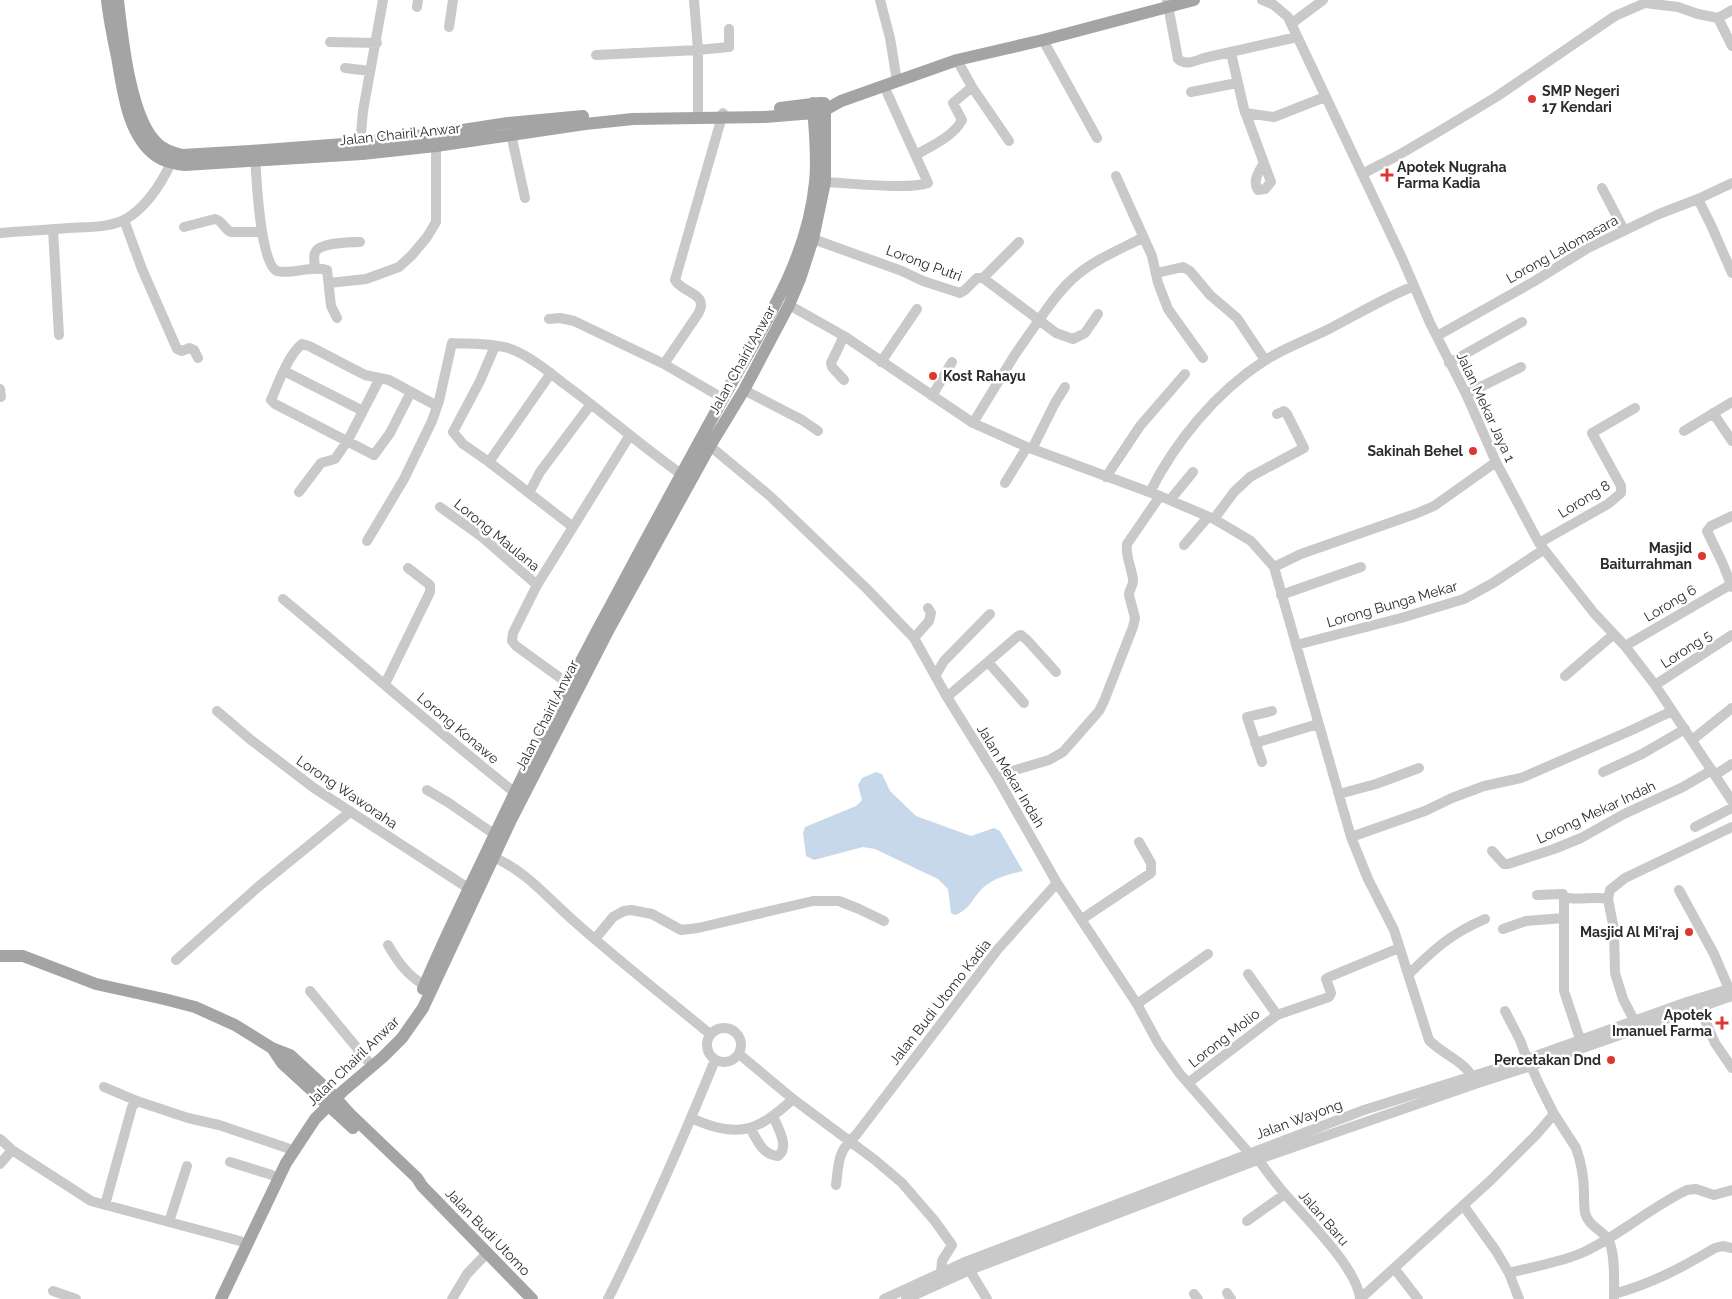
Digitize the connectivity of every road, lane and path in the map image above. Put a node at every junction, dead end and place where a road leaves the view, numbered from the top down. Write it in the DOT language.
graph roads {
  1 [pos="107,0"];
  2 [pos="118,0"];
  3 [pos="384,0"];
  4 [pos="453,0"];
  5 [pos="694,0"];
  6 [pos="880,0"];
  7 [pos="1194,0"];
  8 [pos="1262,0"];
  9 [pos="1323,0"];
  10 [pos="1646,1"];
  11 [pos="1167,3"];
  12 [pos="1732,10"];
  13 [pos="114,16"];
  14 [pos="1718,18"];
  15 [pos="1291,24"];
  16 [pos="449,27"];
  17 [pos="729,29"];
  18 [pos="1297,37"];
  19 [pos="1043,40"];
  20 [pos="330,42"];
  21 [pos="377,43"];
  22 [pos="1732,46"];
  23 [pos="698,50"];
  24 [pos="1231,52"];
  25 [pos="596,55"];
  26 [pos="957,60"];
  27 [pos="345,68"];
  28 [pos="370,71"];
  29 [pos="897,81"];
  30 [pos="1237,83"];
  31 [pos="884,86"];
  32 [pos="972,87"];
  33 [pos="1191,92"];
  34 [pos="1325,98"];
  35 [pos="822,107"];
  36 [pos="698,112"];
  37 [pos="1245,113"];
  38 [pos="722,114"];
  39 [pos="511,134"];
  40 [pos="1097,138"];
  41 [pos="1009,141"];
  42 [pos="436,146"];
  43 [pos="362,148"];
  44 [pos="916,155"];
  45 [pos="255,156"];
  46 [pos="171,163"];
  47 [pos="1264,163"];
  48 [pos="1362,174"];
  49 [pos="1116,176"];
  50 [pos="825,182"];
  51 [pos="1732,183"];
  52 [pos="1602,188"];
  53 [pos="525,198"];
  54 [pos="1698,200"];
  55 [pos="124,220"];
  56 [pos="184,226"];
  57 [pos="53,229"];
  58 [pos="1624,230"];
  59 [pos="262,232"];
  60 [pos="0,233"];
  61 [pos="1142,238"];
  62 [pos="813,239"];
  63 [pos="360,242"];
  64 [pos="1019,242"];
  65 [pos="315,269"];
  66 [pos="1157,273"];
  67 [pos="1732,274"];
  68 [pos="983,278"];
  69 [pos="329,283"];
  70 [pos="1414,286"];
  71 [pos="789,305"];
  72 [pos="917,309"];
  73 [pos="1098,314"];
  74 [pos="336,318"];
  75 [pos="549,319"];
  76 [pos="1038,320"];
  77 [pos="1522,322"];
  78 [pos="59,335"];
  79 [pos="844,336"];
  80 [pos="1437,336"];
  81 [pos="495,346"];
  82 [pos="198,358"];
  83 [pos="1203,358"];
  84 [pos="1264,360"];
  85 [pos="882,362"];
  86 [pos="952,362"];
  87 [pos="664,364"];
  88 [pos="1449,364"];
  89 [pos="1521,366"];
  90 [pos="284,371"];
  91 [pos="551,374"];
  92 [pos="1184,374"];
  93 [pos="380,378"];
  94 [pos="844,380"];
  95 [pos="1065,386"];
  96 [pos="744,390"];
  97 [pos="411,392"];
  98 [pos="1466,394"];
  99 [pos="932,396"];
  100 [pos="724,399"];
  101 [pos="1732,402"];
  102 [pos="591,404"];
  103 [pos="437,406"];
  104 [pos="1635,408"];
  105 [pos="363,411"];
  106 [pos="1713,413"];
  107 [pos="1277,414"];
  108 [pos="973,423"];
  109 [pos="818,431"];
  110 [pos="1684,431"];
  111 [pos="630,435"];
  112 [pos="348,440"];
  113 [pos="1732,441"];
  114 [pos="710,446"];
  115 [pos="1029,448"];
  116 [pos="489,462"];
  117 [pos="1496,462"];
  118 [pos="1193,472"];
  119 [pos="680,474"];
  120 [pos="1106,477"];
  121 [pos="1005,483"];
  122 [pos="299,492"];
  123 [pos="529,493"];
  124 [pos="1155,494"];
  125 [pos="1170,500"];
  126 [pos="440,507"];
  127 [pos="1732,516"];
  128 [pos="664,517"];
  129 [pos="1211,518"];
  130 [pos="573,527"];
  131 [pos="367,541"];
  132 [pos="1184,545"];
  133 [pos="1541,547"];
  134 [pos="1727,560"];
  135 [pos="1274,567"];
  136 [pos="1361,567"];
  137 [pos="408,568"];
  138 [pos="537,586"];
  139 [pos="1731,586"];
  140 [pos="1281,595"];
  141 [pos="283,599"];
  142 [pos="928,608"];
  143 [pos="990,614"];
  144 [pos="1614,634"];
  145 [pos="1732,635"];
  146 [pos="914,638"];
  147 [pos="1296,644"];
  148 [pos="1625,646"];
  149 [pos="988,662"];
  150 [pos="1056,672"];
  151 [pos="936,676"];
  152 [pos="1565,676"];
  153 [pos="384,684"];
  154 [pos="570,685"];
  155 [pos="1655,685"];
  156 [pos="947,697"];
  157 [pos="1024,703"];
  158 [pos="1732,708"];
  159 [pos="217,711"];
  160 [pos="1272,711"];
  161 [pos="1672,711"];
  162 [pos="1318,724"];
  163 [pos="1684,730"];
  164 [pos="1692,740"];
  165 [pos="1255,743"];
  166 [pos="1262,762"];
  167 [pos="1732,764"];
  168 [pos="1419,768"];
  169 [pos="1603,772"];
  170 [pos="1714,772"];
  171 [pos="998,779"];
  172 [pos="427,790"];
  173 [pos="514,792"];
  174 [pos="1339,794"];
  175 [pos="1732,801"];
  176 [pos="1732,808"];
  177 [pos="350,812"];
  178 [pos="1695,827"];
  179 [pos="1732,827"];
  180 [pos="494,834"];
  181 [pos="1351,838"];
  182 [pos="1139,842"];
  183 [pos="1492,851"];
  184 [pos="490,855"];
  185 [pos="1057,883"];
  186 [pos="468,888"];
  187 [pos="1679,890"];
  188 [pos="1537,895"];
  189 [pos="1564,897"];
  190 [pos="1608,899"];
  191 [pos="1564,918"];
  192 [pos="1485,919"];
  193 [pos="1082,920"];
  194 [pos="884,921"];
  195 [pos="1503,929"];
  196 [pos="595,939"];
  197 [pos="388,944"];
  198 [pos="1399,948"];
  199 [pos="1208,954"];
  200 [pos="0,956"];
  201 [pos="176,960"];
  202 [pos="1248,974"];
  203 [pos="1409,974"];
  204 [pos="424,986"];
  205 [pos="1731,991"];
  206 [pos="310,992"];
  207 [pos="1137,1004"];
  208 [pos="1699,1007"];
  209 [pos="1505,1011"];
  210 [pos="1277,1015"];
  211 [pos="1634,1020"];
  212 [pos="710,1034"];
  213 [pos="1580,1039"];
  214 [pos="1594,1039"];
  215 [pos="738,1054"];
  216 [pos="367,1060"];
  217 [pos="715,1060"];
  218 [pos="1529,1063"];
  219 [pos="1732,1068"];
  220 [pos="1474,1080"];
  221 [pos="1188,1083"];
  222 [pos="104,1087"];
  223 [pos="329,1099"];
  224 [pos="793,1099"];
  225 [pos="137,1101"];
  226 [pos="1364,1110"];
  227 [pos="1554,1114"];
  228 [pos="773,1116"];
  229 [pos="691,1118"];
  230 [pos="1369,1121"];
  231 [pos="750,1128"];
  232 [pos="0,1139"];
  233 [pos="849,1140"];
  234 [pos="288,1148"];
  235 [pos="12,1150"];
  236 [pos="1249,1153"];
  237 [pos="1258,1160"];
  238 [pos="230,1162"];
  239 [pos="0,1164"];
  240 [pos="187,1166"];
  241 [pos="272,1175"];
  242 [pos="836,1185"];
  243 [pos="1732,1190"];
  244 [pos="1285,1194"];
  245 [pos="1463,1205"];
  246 [pos="105,1206"];
  247 [pos="1247,1221"];
  248 [pos="169,1222"];
  249 [pos="1608,1239"];
  250 [pos="240,1241"];
  251 [pos="1732,1248"];
  252 [pos="487,1253"];
  253 [pos="967,1266"];
  254 [pos="1394,1268"];
  255 [pos="941,1273"];
  256 [pos="1509,1273"];
  257 [pos="224,1283"];
  258 [pos="53,1291"];
  259 [pos="1614,1296"];
  260 [pos="76,1299"];
  261 [pos="212,1299"];
  262 [pos="221,1299"];
  263 [pos="452,1299"];
  264 [pos="532,1299"];
  265 [pos="608,1299"];
  266 [pos="884,1299"];
  267 [pos="906,1299"];
  268 [pos="987,1299"];
  269 [pos="1360,1299"];
  270 [pos="1418,1299"];
  271 [pos="1519,1299"];
  1 -- 13 [label="main road, Jalan Chairil Anwar"];
  2 -- 13 [label="main road, Jalan Chairil Anwar"];
  3 -- 21 [label="street"];
  4 -- 16 [label="street"];
  5 -- 23 [label="street"];
  6 -- 29 [label="street"];
  7 -- 11 [label="main road"];
  8 -- 15 [label="street, Jalan Mekar Jaya 1"];
  9 -- 15 [label="street"];
  10 -- 14 [label="street"];
  10 -- 48 [label="street"];
  11 -- 19 [label="main road"];
  11 -- 24 [label="street"];
  12 -- 14 [label="street"];
  13 -- 45 [label="main road, Jalan Chairil Anwar"];
  13 -- 46 [label="main road, Jalan Chairil Anwar"];
  14 -- 22 [label="street"];
  15 -- 18 [label="street, Jalan Mekar Jaya 1"];
  17 -- 23 [label="street"];
  18 -- 24 [label="street"];
  18 -- 34 [label="street, Jalan Mekar Jaya 1"];
  19 -- 26 [label="main road"];
  19 -- 40 [label="street"];
  20 -- 21 [label="street"];
  21 -- 28 [label="street"];
  23 -- 25 [label="street"];
  23 -- 36 [label="street"];
  24 -- 30 [label="street"];
  26 -- 29 [label="main road"];
  26 -- 32 [label="street"];
  27 -- 28 [label="street"];
  28 -- 43 [label="street"];
  29 -- 31 [label="main road"];
  30 -- 33 [label="street"];
  30 -- 37 [label="street"];
  31 -- 35 [label="main road"];
  31 -- 44 [label="street"];
  32 -- 41 [label="street"];
  32 -- 44 [label="street"];
  34 -- 37 [label="street"];
  34 -- 48 [label="street, Jalan Mekar Jaya 1"];
  35 -- 38 [label="main road, Jalan Chairil Anwar"];
  35 -- 50 [label="main road, Jalan Chairil Anwar"];
  35 -- 100 [label="main road, Jalan Chairil Anwar"];
  36 -- 38 [label="main road, Jalan Chairil Anwar"];
  36 -- 43 [label="main road, Jalan Chairil Anwar"];
  37 -- 47 [label="street"];
  38 -- 39 [label="main road, Jalan Chairil Anwar"];
  38 -- 87 [label="street"];
  39 -- 42 [label="main road, Jalan Chairil Anwar"];
  39 -- 53 [label="street"];
  42 -- 43 [label="main road, Jalan Chairil Anwar"];
  42 -- 69 [label="street"];
  43 -- 45 [label="main road, Jalan Chairil Anwar"];
  44 -- 50 [label="street"];
  45 -- 46 [label="main road, Jalan Chairil Anwar"];
  45 -- 59 [label="street"];
  46 -- 55 [label="street"];
  48 -- 70 [label="street, Jalan Mekar Jaya 1"];
  49 -- 61 [label="street"];
  50 -- 62 [label="main road, Jalan Chairil Anwar"];
  51 -- 54 [label="street, Lorong Lalomasara"];
  52 -- 58 [label="street"];
  54 -- 58 [label="street, Lorong Lalomasara"];
  54 -- 67 [label="street"];
  55 -- 57 [label="street"];
  55 -- 82 [label="street"];
  56 -- 59 [label="street"];
  57 -- 60 [label="street"];
  57 -- 78 [label="street"];
  58 -- 80 [label="street, Lorong Lalomasara"];
  59 -- 65 [label="street"];
  61 -- 66 [label="street"];
  61 -- 76 [label="street"];
  62 -- 68 [label="street, Lorong Putri"];
  62 -- 71 [label="main road, Jalan Chairil Anwar"];
  63 -- 65 [label="street"];
  64 -- 68 [label="street"];
  65 -- 69 [label="street"];
  66 -- 83 [label="street"];
  66 -- 84 [label="street"];
  68 -- 76 [label="street"];
  69 -- 74 [label="street"];
  70 -- 80 [label="street, Jalan Mekar Jaya 1"];
  70 -- 84 [label="street"];
  71 -- 79 [label="street"];
  71 -- 96 [label="main road, Jalan Chairil Anwar"];
  72 -- 85 [label="street"];
  73 -- 76 [label="street"];
  75 -- 87 [label="street"];
  76 -- 108 [label="street"];
  77 -- 88 [label="street"];
  79 -- 85 [label="street"];
  79 -- 94 [label="street"];
  80 -- 88 [label="street, Jalan Mekar Jaya 1"];
  81 -- 91 [label="street"];
  81 -- 103 [label="street"];
  81 -- 116 [label="street"];
  84 -- 124 [label="street"];
  85 -- 99 [label="street"];
  86 -- 99 [label="street"];
  87 -- 100 [label="street"];
  88 -- 98 [label="street, Jalan Mekar Jaya 1"];
  89 -- 98 [label="street"];
  90 -- 93 [label="street"];
  90 -- 105 [label="street"];
  90 -- 112 [label="street"];
  91 -- 102 [label="street"];
  91 -- 116 [label="street"];
  92 -- 120 [label="street"];
  93 -- 97 [label="street"];
  93 -- 105 [label="street"];
  95 -- 115 [label="street"];
  96 -- 109 [label="street"];
  96 -- 114 [label="main road, Jalan Chairil Anwar"];
  97 -- 103 [label="street"];
  97 -- 112 [label="street"];
  98 -- 117 [label="street, Jalan Mekar Jaya 1"];
  99 -- 108 [label="street"];
  100 -- 119 [label="main road, Jalan Chairil Anwar"];
  101 -- 106 [label="street"];
  102 -- 111 [label="street"];
  102 -- 123 [label="street"];
  103 -- 131 [label="street"];
  104 -- 133 [label="street, Lorong 8"];
  105 -- 112 [label="street"];
  106 -- 110 [label="street"];
  106 -- 113 [label="street"];
  107 -- 129 [label="street"];
  108 -- 115 [label="street"];
  111 -- 119 [label="street"];
  111 -- 130 [label="street"];
  112 -- 122 [label="street"];
  114 -- 128 [label="main road, Jalan Chairil Anwar"];
  114 -- 146 [label="street, Jalan Mekar Indah"];
  115 -- 120 [label="street"];
  115 -- 121 [label="street"];
  116 -- 123 [label="street"];
  117 -- 133 [label="street, Jalan Mekar Jaya 1"];
  117 -- 135 [label="street"];
  118 -- 125 [label="street"];
  119 -- 128 [label="main road, Jalan Chairil Anwar"];
  120 -- 124 [label="street"];
  123 -- 130 [label="street"];
  124 -- 125 [label="street"];
  124 -- 171 [label="street"];
  125 -- 129 [label="street"];
  126 -- 138 [label="street, Lorong Maulana"];
  127 -- 134 [label="street"];
  128 -- 154 [label="main road, Jalan Chairil Anwar"];
  128 -- 184 [label="main road, Jalan Chairil Anwar"];
  129 -- 132 [label="street"];
  129 -- 135 [label="street"];
  130 -- 138 [label="street"];
  133 -- 144 [label="street, Jalan Mekar Jaya 1"];
  133 -- 147 [label="street, Lorong Bunga Mekar"];
  134 -- 139 [label="street"];
  135 -- 140 [label="street"];
  136 -- 140 [label="street"];
  137 -- 153 [label="street"];
  138 -- 154 [label="street"];
  139 -- 148 [label="street, Lorong 6"];
  140 -- 147 [label="street"];
  141 -- 153 [label="street, Lorong Konawe"];
  142 -- 146 [label="street"];
  143 -- 151 [label="street"];
  144 -- 148 [label="street, Jalan Mekar Jaya 1"];
  144 -- 152 [label="street"];
  145 -- 155 [label="street, Lorong 5"];
  146 -- 151 [label="street, Jalan Mekar Indah"];
  147 -- 162 [label="street"];
  148 -- 155 [label="street, Jalan Mekar Jaya 1"];
  149 -- 150 [label="street"];
  149 -- 156 [label="street"];
  149 -- 157 [label="street"];
  151 -- 156 [label="street, Jalan Mekar Indah"];
  153 -- 173 [label="street, Lorong Konawe"];
  154 -- 173 [label="main road, Jalan Chairil Anwar"];
  155 -- 161 [label="street, Jalan Mekar Jaya 1"];
  156 -- 171 [label="street, Jalan Mekar Indah"];
  158 -- 164 [label="street"];
  159 -- 177 [label="street, Lorong Waworaha"];
  160 -- 165 [label="street"];
  161 -- 163 [label="street, Jalan Mekar Jaya 1"];
  161 -- 181 [label="street"];
  162 -- 165 [label="street"];
  162 -- 174 [label="street"];
  163 -- 164 [label="street, Jalan Mekar Jaya 1"];
  163 -- 169 [label="street"];
  164 -- 170 [label="street, Jalan Mekar Jaya 1"];
  165 -- 166 [label="street"];
  167 -- 170 [label="street"];
  168 -- 174 [label="street"];
  170 -- 175 [label="street, Jalan Mekar Jaya 1"];
  170 -- 183 [label="street, Lorong Mekar Indah"];
  171 -- 185 [label="street, Jalan Mekar Indah"];
  172 -- 180 [label="street"];
  173 -- 180 [label="main road, Jalan Chairil Anwar"];
  174 -- 181 [label="street"];
  176 -- 178 [label="street"];
  177 -- 186 [label="street, Lorong Waworaha"];
  177 -- 201 [label="street"];
  179 -- 190 [label="street"];
  180 -- 184 [label="main road, Jalan Chairil Anwar"];
  181 -- 198 [label="street"];
  182 -- 193 [label="street"];
  184 -- 186 [label="main road, Jalan Chairil Anwar"];
  184 -- 196 [label="street"];
  184 -- 223 [label="main road, Jalan Chairil Anwar"];
  185 -- 193 [label="street, Jalan Mekar Indah"];
  185 -- 233 [label="street, Jalan Budi Utomo Kadia"];
  186 -- 204 [label="main road, Jalan Chairil Anwar"];
  187 -- 205 [label="street"];
  188 -- 189 [label="street"];
  189 -- 190 [label="street"];
  189 -- 191 [label="street"];
  190 -- 211 [label="street"];
  191 -- 195 [label="street"];
  191 -- 213 [label="street"];
  192 -- 203 [label="street"];
  193 -- 207 [label="street, Jalan Mekar Indah"];
  194 -- 196 [label="street"];
  196 -- 212 [label="street"];
  197 -- 204 [label="street"];
  198 -- 203 [label="street"];
  198 -- 210 [label="street, Lorong Molio"];
  199 -- 207 [label="street"];
  200 -- 223 [label="main road, Jalan Budi Utomo"];
  202 -- 210 [label="street, Lorong Molio"];
  203 -- 220 [label="street"];
  204 -- 216 [label="main road, Jalan Chairil Anwar"];
  205 -- 208 [label="street, Jalan Wayong"];
  205 -- 211 [label="street, Jalan Wayong"];
  206 -- 216 [label="street"];
  207 -- 221 [label="street, Jalan Mekar Indah"];
  208 -- 214 [label="street, Jalan Wayong"];
  208 -- 219 [label="street"];
  209 -- 218 [label="street"];
  210 -- 221 [label="street, Lorong Molio"];
  211 -- 214 [label="street, Jalan Wayong"];
  212 -- 215 [label="street"];
  212 -- 217 [label="street"];
  213 -- 214 [label="street, Jalan Wayong"];
  213 -- 218 [label="street, Jalan Wayong"];
  214 -- 218 [label="street, Jalan Wayong"];
  215 -- 217 [label="street"];
  215 -- 224 [label="street"];
  216 -- 223 [label="main road, Jalan Chairil Anwar"];
  217 -- 229 [label="street"];
  218 -- 220 [label="street, Jalan Wayong"];
  218 -- 227 [label="street"];
  220 -- 226 [label="street, Jalan Wayong"];
  220 -- 230 [label="street, Jalan Wayong"];
  221 -- 236 [label="street, Jalan Mekar Indah"];
  222 -- 225 [label="street"];
  223 -- 234 [label="main road, Jalan Chairil Anwar"];
  223 -- 252 [label="main road, Jalan Budi Utomo"];
  223 -- 257 [label="main road, Jalan Chairil Anwar"];
  224 -- 228 [label="street"];
  224 -- 233 [label="street"];
  225 -- 234 [label="street"];
  225 -- 246 [label="street"];
  226 -- 230 [label="street"];
  226 -- 236 [label="street, Jalan Wayong"];
  227 -- 245 [label="street"];
  227 -- 249 [label="street"];
  228 -- 231 [label="street"];
  228 -- 231 [label="street"];
  229 -- 231 [label="street"];
  229 -- 265 [label="street"];
  230 -- 237 [label="street, Jalan Wayong"];
  232 -- 235 [label="street"];
  233 -- 242 [label="street, Jalan Budi Utomo Kadia"];
  233 -- 255 [label="street"];
  234 -- 241 [label="main road, Jalan Chairil Anwar"];
  235 -- 239 [label="street"];
  235 -- 246 [label="street"];
  236 -- 253 [label="street, Jalan Wayong"];
  237 -- 244 [label="street, Jalan Baru"];
  237 -- 253 [label="street, Jalan Wayong"];
  238 -- 241 [label="street"];
  240 -- 248 [label="street"];
  241 -- 250 [label="main road, Jalan Chairil Anwar"];
  243 -- 249 [label="street"];
  244 -- 247 [label="street"];
  244 -- 269 [label="street, Jalan Baru"];
  245 -- 254 [label="street"];
  245 -- 256 [label="street"];
  246 -- 248 [label="street"];
  248 -- 250 [label="street"];
  249 -- 256 [label="street"];
  249 -- 259 [label="street"];
  250 -- 257 [label="main road, Jalan Chairil Anwar"];
  251 -- 259 [label="street"];
  252 -- 263 [label="street"];
  252 -- 264 [label="main road, Jalan Budi Utomo"];
  253 -- 255 [label="street, Jalan Wayong"];
  253 -- 267 [label="street, Jalan Wayong"];
  253 -- 268 [label="street"];
  254 -- 269 [label="street"];
  254 -- 270 [label="street"];
  255 -- 266 [label="street, Jalan Wayong"];
  256 -- 271 [label="street"];
  257 -- 261 [label="main road, Jalan Chairil Anwar"];
  257 -- 262 [label="main road, Jalan Chairil Anwar"];
  258 -- 260 [label="street"];
}
